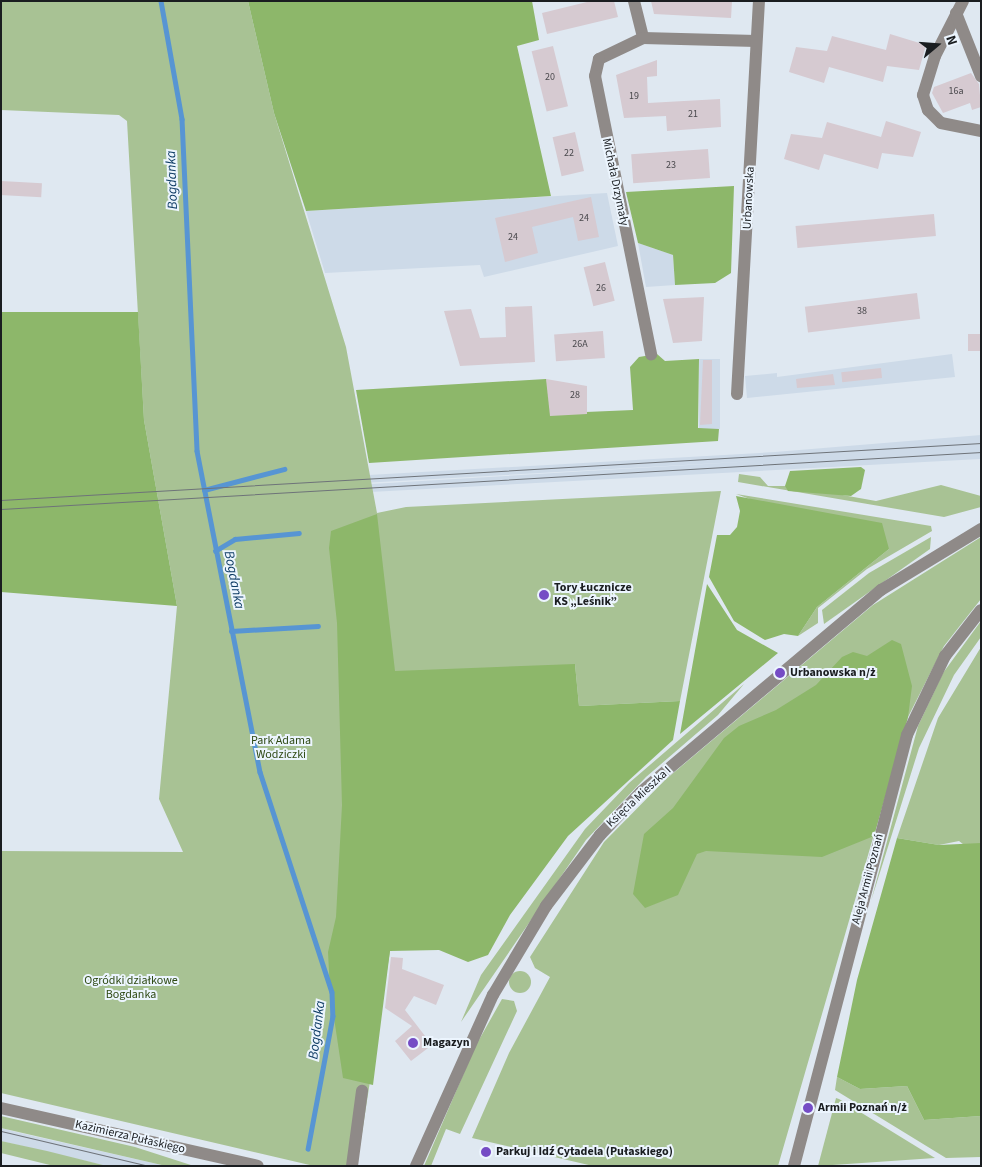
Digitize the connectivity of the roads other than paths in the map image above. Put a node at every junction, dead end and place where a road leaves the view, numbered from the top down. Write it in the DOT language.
graph roads {
  1 [pos="634,1"];
  2 [pos="759,1"];
  3 [pos="959,7"];
  4 [pos="643,38"];
  5 [pos="756,40"];
  6 [pos="981,76"];
  7 [pos="981,131"];
  8 [pos="651,354"];
  9 [pos="737,394"];
  10 [pos="981,529"];
  11 [pos="981,610"];
  12 [pos="362,1091"];
  13 [pos="1,1108"];
  14 [pos="258,1166"];
  15 [pos="352,1166"];
  16 [pos="416,1166"];
  17 [pos="794,1166"];
  1 -- 4 [label="street"];
  2 -- 5 [label="street, Urbanowska"];
  3 -- 6 [label="street"];
  3 -- 7 [label="street"];
  4 -- 5 [label="street, Michała Drzymały"];
  4 -- 8 [label="street, Michała Drzymały"];
  5 -- 9 [label="street, Urbanowska"];
  10 -- 16 [label="street, Księcia Mieszka I"];
  11 -- 17 [label="street, Aleja Armii Poznań"];
  12 -- 15 [label="street"];
  13 -- 14 [label="street, Kazimierza Pułaskiego"];
}
